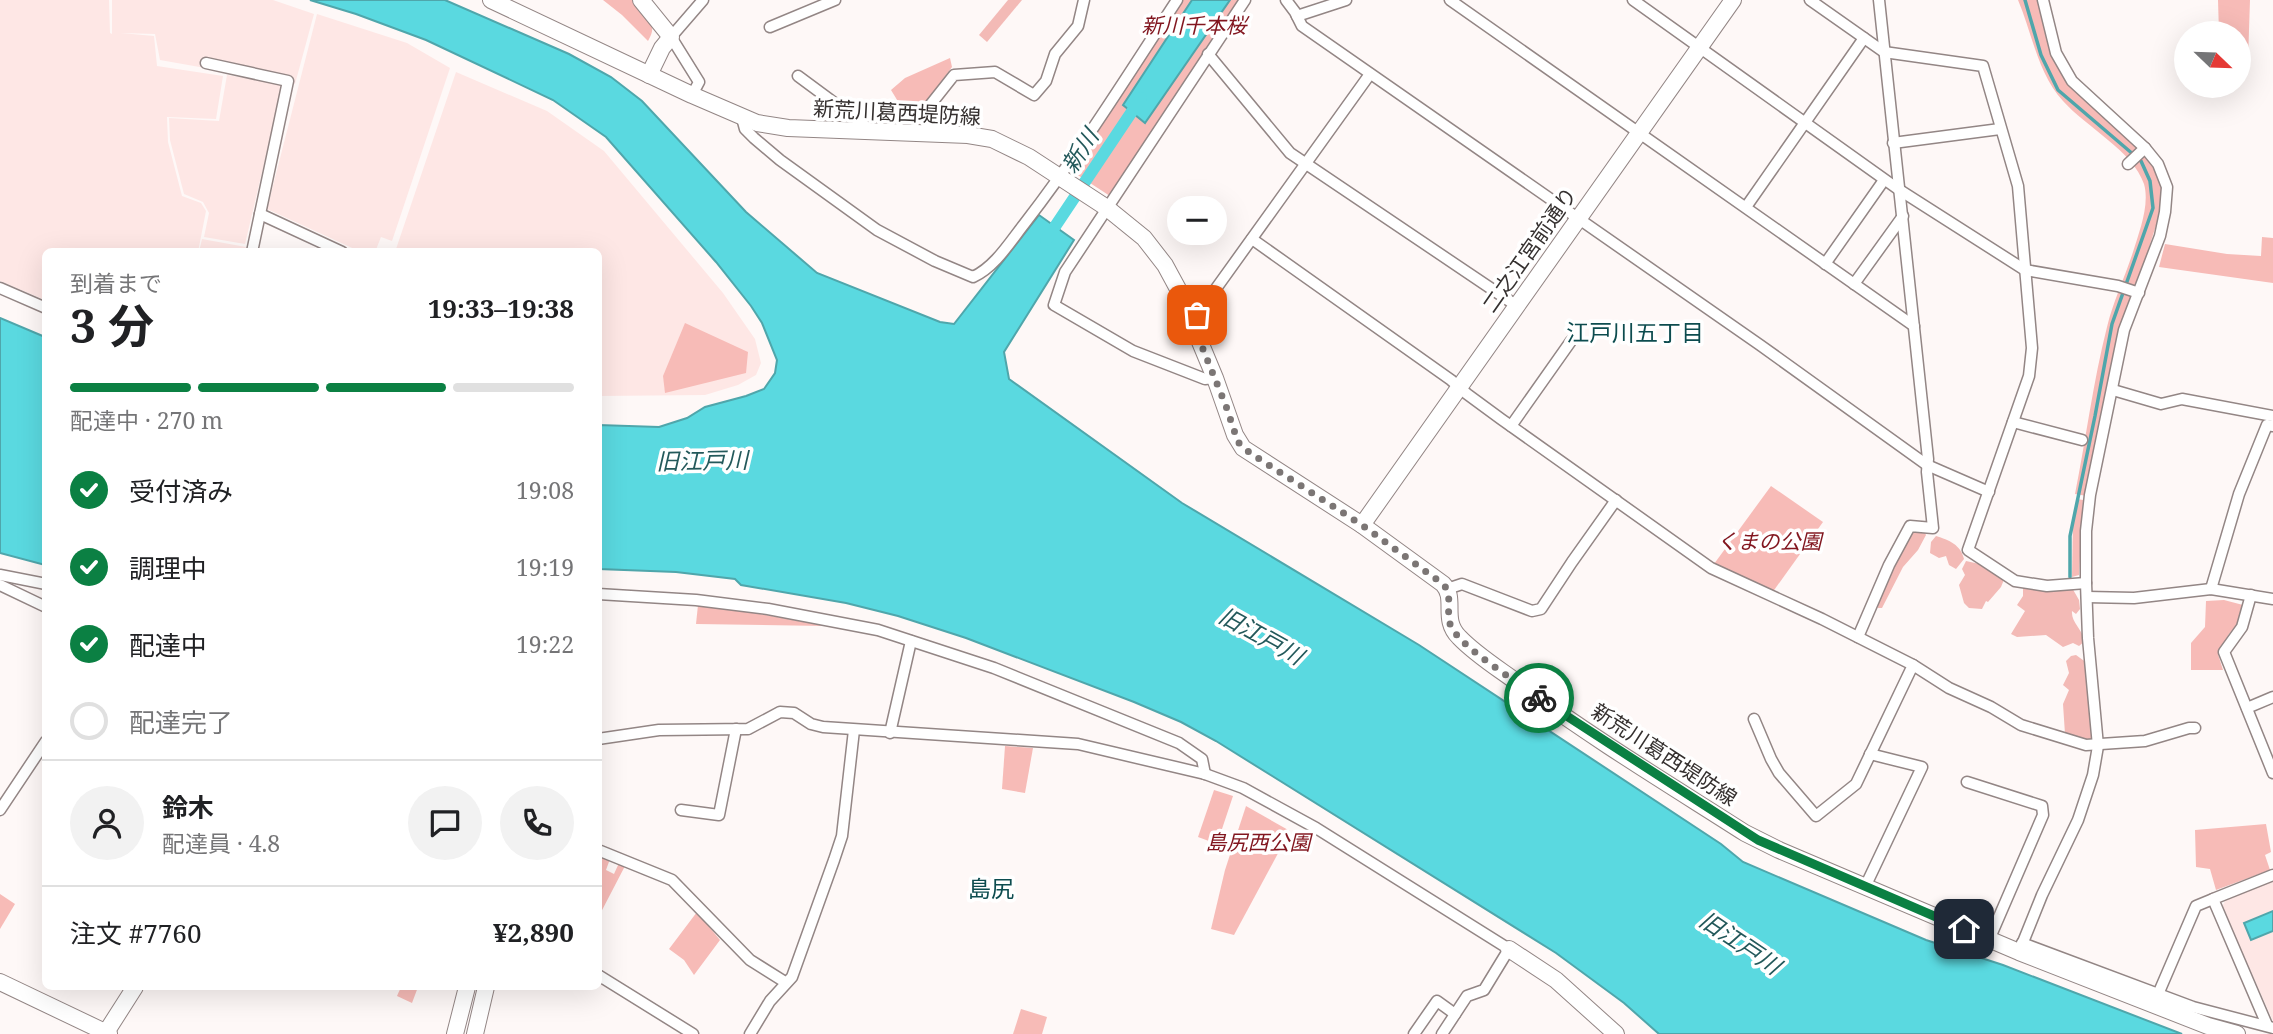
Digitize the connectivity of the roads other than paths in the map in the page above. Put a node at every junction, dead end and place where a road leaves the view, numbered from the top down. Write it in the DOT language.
graph roads {
  1 [pos="491,0"];
  2 [pos="641,0"];
  3 [pos="703,0"];
  4 [pos="835,0"];
  5 [pos="1084,0"];
  6 [pos="1177,0"];
  7 [pos="1245,0"];
  8 [pos="1286,0"];
  9 [pos="1346,0"];
  10 [pos="1450,0"];
  11 [pos="1633,0"];
  12 [pos="1733,0"];
  13 [pos="1810,0"];
  14 [pos="1879,0"];
  15 [pos="2043,0"];
  16 [pos="1297,16"];
  17 [pos="770,27"];
  18 [pos="671,37"];
  19 [pos="1864,38"];
  20 [pos="1699,47"];
  21 [pos="1884,52"];
  22 [pos="1208,54"];
  23 [pos="206,63"];
  24 [pos="1370,74"];
  25 [pos="649,75"];
  26 [pos="798,76"];
  27 [pos="692,95"];
  28 [pos="742,118"];
  29 [pos="1804,123"];
  30 [pos="2000,129"];
  31 [pos="871,130"];
  32 [pos="925,133"];
  33 [pos="1639,133"];
  34 [pos="1893,144"];
  35 [pos="2146,148"];
  36 [pos="1306,163"];
  37 [pos="2128,164"];
  38 [pos="1063,179"];
  39 [pos="1884,180"];
  40 [pos="1898,190"];
  41 [pos="1104,206"];
  42 [pos="1746,206"];
  43 [pos="260,214"];
  44 [pos="1903,216"];
  45 [pos="1577,219"];
  46 [pos="1252,239"];
  47 [pos="253,248"];
  48 [pos="333,248"];
  49 [pos="1825,264"];
  50 [pos="2025,270"];
  51 [pos="1854,284"];
  52 [pos="0,288"];
  53 [pos="2139,293"];
  54 [pos="42,306"];
  55 [pos="1517,306"];
  56 [pos="1192,322"];
  57 [pos="1914,326"];
  58 [pos="1571,341"];
  59 [pos="1215,377"];
  60 [pos="1459,388"];
  61 [pos="2113,390"];
  62 [pos="2273,416"];
  63 [pos="2013,422"];
  64 [pos="1511,426"];
  65 [pos="2273,426"];
  66 [pos="2082,440"];
  67 [pos="1927,466"];
  68 [pos="1989,492"];
  69 [pos="1616,500"];
  70 [pos="1362,525"];
  71 [pos="0,575"];
  72 [pos="42,583"];
  73 [pos="2086,583"];
  74 [pos="0,585"];
  75 [pos="1447,589"];
  76 [pos="2211,589"];
  77 [pos="602,594"];
  78 [pos="2251,595"];
  79 [pos="2087,597"];
  80 [pos="2273,599"];
  81 [pos="42,605"];
  82 [pos="1858,637"];
  83 [pos="911,641"];
  84 [pos="1913,665"];
  85 [pos="2273,697"];
  86 [pos="2246,708"];
  87 [pos="1754,719"];
  88 [pos="2195,728"];
  89 [pos="736,729"];
  90 [pos="854,730"];
  91 [pos="890,733"];
  92 [pos="602,738"];
  93 [pos="2098,746"];
  94 [pos="42,747"];
  95 [pos="1870,754"];
  96 [pos="2273,773"];
  97 [pos="1205,774"];
  98 [pos="1967,782"];
  99 [pos="0,810"];
  100 [pos="681,810"];
  101 [pos="602,852"];
  102 [pos="2273,875"];
  103 [pos="1865,887"];
  104 [pos="2213,899"];
  105 [pos="1989,940"];
  106 [pos="2020,947"];
  107 [pos="1509,949"];
  108 [pos="602,977"];
  109 [pos="0,982"];
  110 [pos="785,982"];
  111 [pos="133,990"];
  112 [pos="466,990"];
  113 [pos="485,990"];
  114 [pos="2156,1000"];
  115 [pos="1455,1014"];
  116 [pos="2270,1026"];
  117 [pos="752,1033"];
  118 [pos="107,1034"];
  119 [pos="455,1034"];
  120 [pos="475,1034"];
  121 [pos="693,1034"];
  122 [pos="1415,1034"];
  123 [pos="1442,1034"];
  124 [pos="1616,1034"];
  125 [pos="2237,1034"];
  1 -- 25 [label="main road, 新荒川葛西堤防線"];
  2 -- 18 [label="main road"];
  3 -- 18 [label="street"];
  4 -- 17 [label="street"];
  5 -- 32 [label="street"];
  6 -- 38 [label="street"];
  7 -- 22 [label="street"];
  8 -- 16 [label="street"];
  9 -- 16 [label="street"];
  10 -- 33 [label="street"];
  11 -- 20 [label="street"];
  12 -- 20 [label="main road, 二之江宮前通り"];
  13 -- 19 [label="street"];
  14 -- 21 [label="street"];
  15 -- 35 [label="street"];
  16 -- 24 [label="street"];
  18 -- 25 [label="main road"];
  18 -- 27 [label="street"];
  19 -- 21 [label="street"];
  19 -- 29 [label="street"];
  20 -- 29 [label="street"];
  20 -- 33 [label="main road, 二之江宮前通り"];
  21 -- 30 [label="street"];
  21 -- 34 [label="street"];
  22 -- 36 [label="street"];
  22 -- 41 [label="street"];
  23 -- 43 [label="street"];
  24 -- 36 [label="street"];
  24 -- 45 [label="street"];
  25 -- 27 [label="main road, 新荒川葛西堤防線"];
  26 -- 31 [label="street"];
  27 -- 28 [label="main road, 新荒川葛西堤防線"];
  28 -- 31 [label="main road, 新荒川葛西堤防線"];
  28 -- 38 [label="street"];
  29 -- 39 [label="street"];
  29 -- 42 [label="street"];
  30 -- 34 [label="street"];
  30 -- 50 [label="street"];
  31 -- 32 [label="main road, 新荒川葛西堤防線"];
  32 -- 38 [label="main road, 新荒川葛西堤防線"];
  33 -- 42 [label="street"];
  33 -- 45 [label="main road, 二之江宮前通り"];
  34 -- 40 [label="street"];
  35 -- 37 [label="street"];
  35 -- 53 [label="street"];
  36 -- 46 [label="street"];
  36 -- 55 [label="street"];
  38 -- 41 [label="main road, 新荒川葛西堤防線"];
  39 -- 40 [label="street"];
  39 -- 49 [label="street"];
  40 -- 44 [label="street"];
  40 -- 50 [label="street"];
  41 -- 56 [label="main road, 新荒川葛西堤防線"];
  41 -- 59 [label="street"];
  42 -- 49 [label="street"];
  43 -- 47 [label="street"];
  43 -- 48 [label="street"];
  44 -- 51 [label="street"];
  44 -- 57 [label="street"];
  45 -- 55 [label="main road, 二之江宮前通り"];
  45 -- 67 [label="street"];
  46 -- 56 [label="street"];
  46 -- 60 [label="street"];
  49 -- 51 [label="street"];
  50 -- 53 [label="street"];
  50 -- 63 [label="street"];
  51 -- 57 [label="street"];
  52 -- 54 [label="street"];
  53 -- 61 [label="street"];
  55 -- 60 [label="main road, 二之江宮前通り"];
  56 -- 59 [label="main road, 新荒川葛西堤防線"];
  57 -- 67 [label="street"];
  58 -- 64 [label="street"];
  59 -- 70 [label="main road, 新荒川葛西堤防線"];
  60 -- 64 [label="street"];
  60 -- 70 [label="main road, 二之江宮前通り"];
  61 -- 62 [label="street"];
  61 -- 73 [label="street"];
  63 -- 66 [label="street"];
  63 -- 68 [label="street"];
  64 -- 69 [label="street"];
  65 -- 76 [label="street"];
  67 -- 68 [label="street"];
  67 -- 82 [label="street"];
  68 -- 73 [label="street"];
  69 -- 75 [label="street"];
  69 -- 82 [label="street"];
  70 -- 75 [label="main road, 新荒川葛西堤防線"];
  71 -- 72 [label="street"];
  73 -- 79 [label="street"];
  74 -- 81 [label="street"];
  75 -- 103 [label="main road, 新荒川葛西堤防線"];
  76 -- 78 [label="street"];
  76 -- 79 [label="street"];
  77 -- 83 [label="street"];
  78 -- 80 [label="street"];
  78 -- 86 [label="street"];
  79 -- 93 [label="street"];
  82 -- 84 [label="street"];
  83 -- 91 [label="street"];
  83 -- 97 [label="street"];
  84 -- 93 [label="street"];
  84 -- 95 [label="street"];
  85 -- 86 [label="street"];
  86 -- 96 [label="street"];
  87 -- 95 [label="street"];
  88 -- 93 [label="street"];
  89 -- 90 [label="street"];
  89 -- 92 [label="street"];
  89 -- 100 [label="street"];
  90 -- 91 [label="street"];
  90 -- 110 [label="street"];
  91 -- 97 [label="street"];
  93 -- 106 [label="street"];
  94 -- 99 [label="street"];
  95 -- 103 [label="street"];
  97 -- 107 [label="street"];
  98 -- 105 [label="street"];
  101 -- 110 [label="street"];
  102 -- 104 [label="street"];
  103 -- 105 [label="main road, 新荒川葛西堤防線"];
  104 -- 114 [label="street"];
  104 -- 116 [label="street"];
  105 -- 106 [label="main road, 新荒川葛西堤防線"];
  106 -- 114 [label="main road, 新荒川葛西堤防線"];
  107 -- 115 [label="street"];
  107 -- 124 [label="main road"];
  108 -- 121 [label="street"];
  109 -- 118 [label="main road"];
  110 -- 117 [label="street"];
  111 -- 118 [label="main road"];
  112 -- 119 [label="main road"];
  113 -- 120 [label="main road"];
  114 -- 116 [label="street"];
  114 -- 125 [label="main road, 新荒川葛西堤防線"];
  115 -- 122 [label="street"];
  115 -- 123 [label="street"];
}
